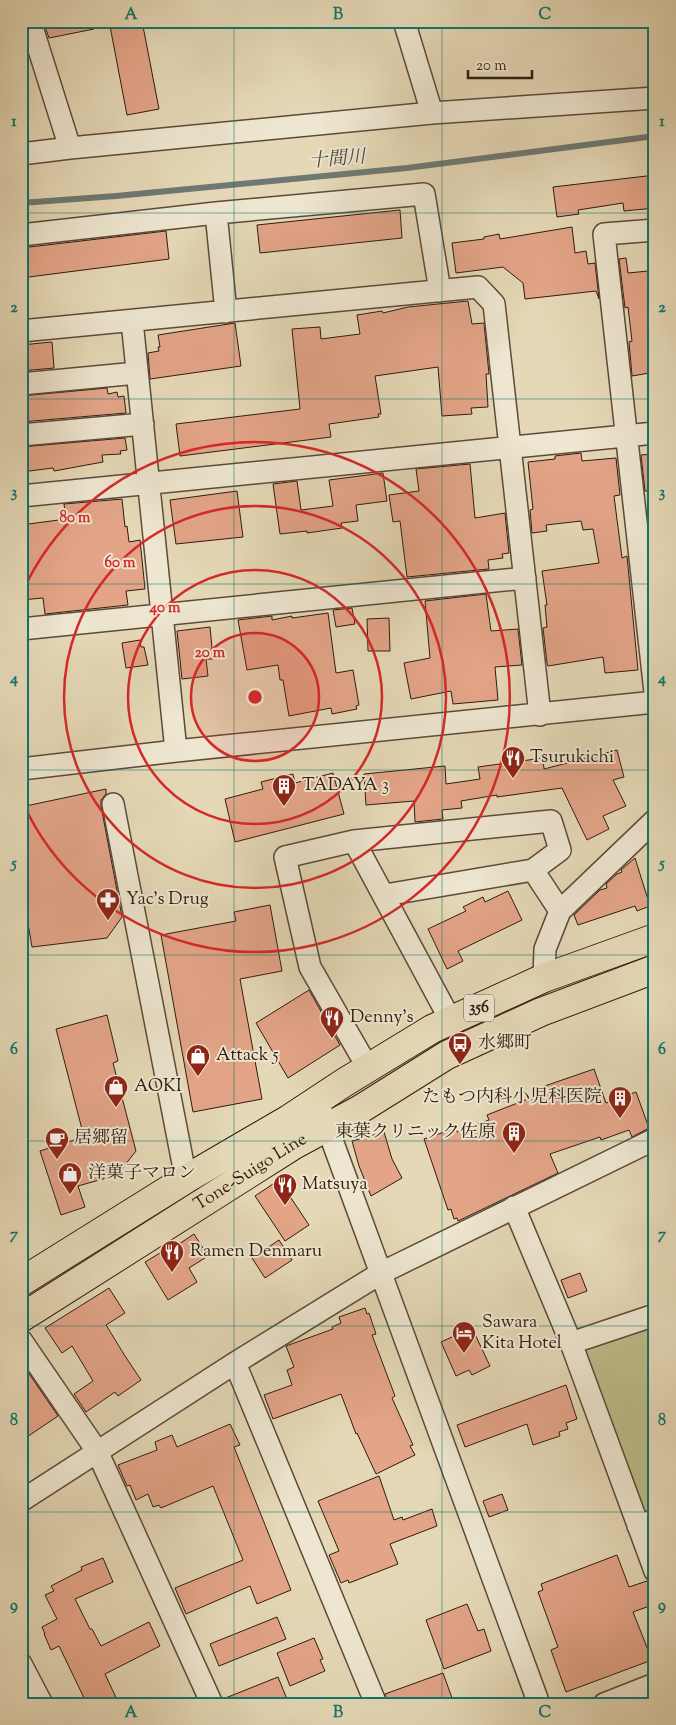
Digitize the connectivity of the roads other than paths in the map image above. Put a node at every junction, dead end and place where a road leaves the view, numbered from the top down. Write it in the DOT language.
graph roads {
  1 [pos="30,21"];
  2 [pos="404,21"];
  3 [pos="655,98"];
  4 [pos="432,113"];
  5 [pos="70,148"];
  6 [pos="21,154"];
  7 [pos="216,213"];
  8 [pos="655,230"];
  9 [pos="21,234"];
  10 [pos="440,291"];
  11 [pos="226,312"];
  12 [pos="132,321"];
  13 [pos="21,331"];
  14 [pos="137,373"];
  15 [pos="21,384"];
  16 [pos="143,424"];
  17 [pos="655,433"];
  18 [pos="21,435"];
  19 [pos="626,435"];
  20 [pos="510,448"];
  21 [pos="149,483"];
  22 [pos="21,496"];
  23 [pos="526,578"];
  24 [pos="163,616"];
  25 [pos="21,629"];
  26 [pos="655,692"];
  27 [pos="655,702"];
  28 [pos="540,715"];
  29 [pos="176,751"];
  30 [pos="21,769"];
  31 [pos="113,804"];
  32 [pos="655,820"];
  33 [pos="354,842"];
  34 [pos="533,870"];
  35 [pos="384,895"];
  36 [pos="560,911"];
  37 [pos="654,941"];
  38 [pos="655,968"];
  39 [pos="544,978"];
  40 [pos="451,1021"];
  41 [pos="368,1068"];
  42 [pos="317,1100"];
  43 [pos="327,1128"];
  44 [pos="655,1139"];
  45 [pos="186,1179"];
  46 [pos="514,1207"];
  47 [pos="381,1273"];
  48 [pos="21,1282"];
  49 [pos="655,1315"];
  50 [pos="21,1318"];
  51 [pos="21,1340"];
  52 [pos="571,1343"];
  53 [pos="235,1364"];
  54 [pos="97,1451"];
  55 [pos="21,1501"];
  56 [pos="646,1523"];
  57 [pos="655,1571"];
  58 [pos="21,1664"];
  59 [pos="655,1684"];
  60 [pos="42,1704"];
  61 [pos="212,1704"];
  62 [pos="376,1704"];
  63 [pos="539,1704"];
  64 [pos="604,1704"];
  1 -- 5 [label="street"];
  2 -- 4 [label="street"];
  3 -- 4 [label="street"];
  4 -- 5 [label="street"];
  5 -- 6 [label="street"];
  7 -- 9 [label="street"];
  7 -- 10 [label="street"];
  7 -- 11 [label="street"];
  8 -- 19 [label="street"];
  10 -- 11 [label="street"];
  10 -- 20 [label="street"];
  11 -- 12 [label="street"];
  12 -- 13 [label="street"];
  12 -- 14 [label="street"];
  14 -- 15 [label="street"];
  14 -- 16 [label="street"];
  16 -- 18 [label="street"];
  16 -- 21 [label="street"];
  17 -- 19 [label="street"];
  19 -- 20 [label="street"];
  19 -- 26 [label="street"];
  20 -- 21 [label="street"];
  20 -- 23 [label="street"];
  21 -- 22 [label="street"];
  21 -- 24 [label="street"];
  23 -- 24 [label="street"];
  23 -- 28 [label="street"];
  24 -- 25 [label="street"];
  24 -- 29 [label="street"];
  27 -- 28 [label="street"];
  28 -- 29 [label="street"];
  29 -- 30 [label="street"];
  31 -- 45 [label="street"];
  32 -- 36 [label="street"];
  33 -- 34 [label="street"];
  33 -- 35 [label="street"];
  33 -- 41 [label="street"];
  34 -- 35 [label="street"];
  34 -- 36 [label="street"];
  35 -- 40 [label="street"];
  36 -- 39 [label="street"];
  37 -- 39 [label="highway, Tone-Suigo Line / 356"];
  38 -- 43 [label="highway, Tone-Suigo Line / 356"];
  39 -- 40 [label="highway, Tone-Suigo Line / 356"];
  40 -- 41 [label="highway, Tone-Suigo Line / 356"];
  41 -- 42 [label="highway, Tone-Suigo Line / 356"];
  42 -- 43 [label="street"];
  42 -- 45 [label="highway, Tone-Suigo Line / 356"];
  43 -- 47 [label="street"];
  43 -- 50 [label="highway, Tone-Suigo Line / 356"];
  44 -- 46 [label="street"];
  45 -- 48 [label="highway, Tone-Suigo Line / 356"];
  46 -- 47 [label="street"];
  46 -- 52 [label="street"];
  47 -- 53 [label="street"];
  47 -- 63 [label="street"];
  49 -- 52 [label="street"];
  51 -- 54 [label="street"];
  52 -- 56 [label="street"];
  53 -- 54 [label="street"];
  53 -- 62 [label="street"];
  54 -- 55 [label="street"];
  54 -- 61 [label="street"];
  56 -- 57 [label="street"];
  58 -- 60 [label="street"];
  59 -- 64 [label="street"];
}
